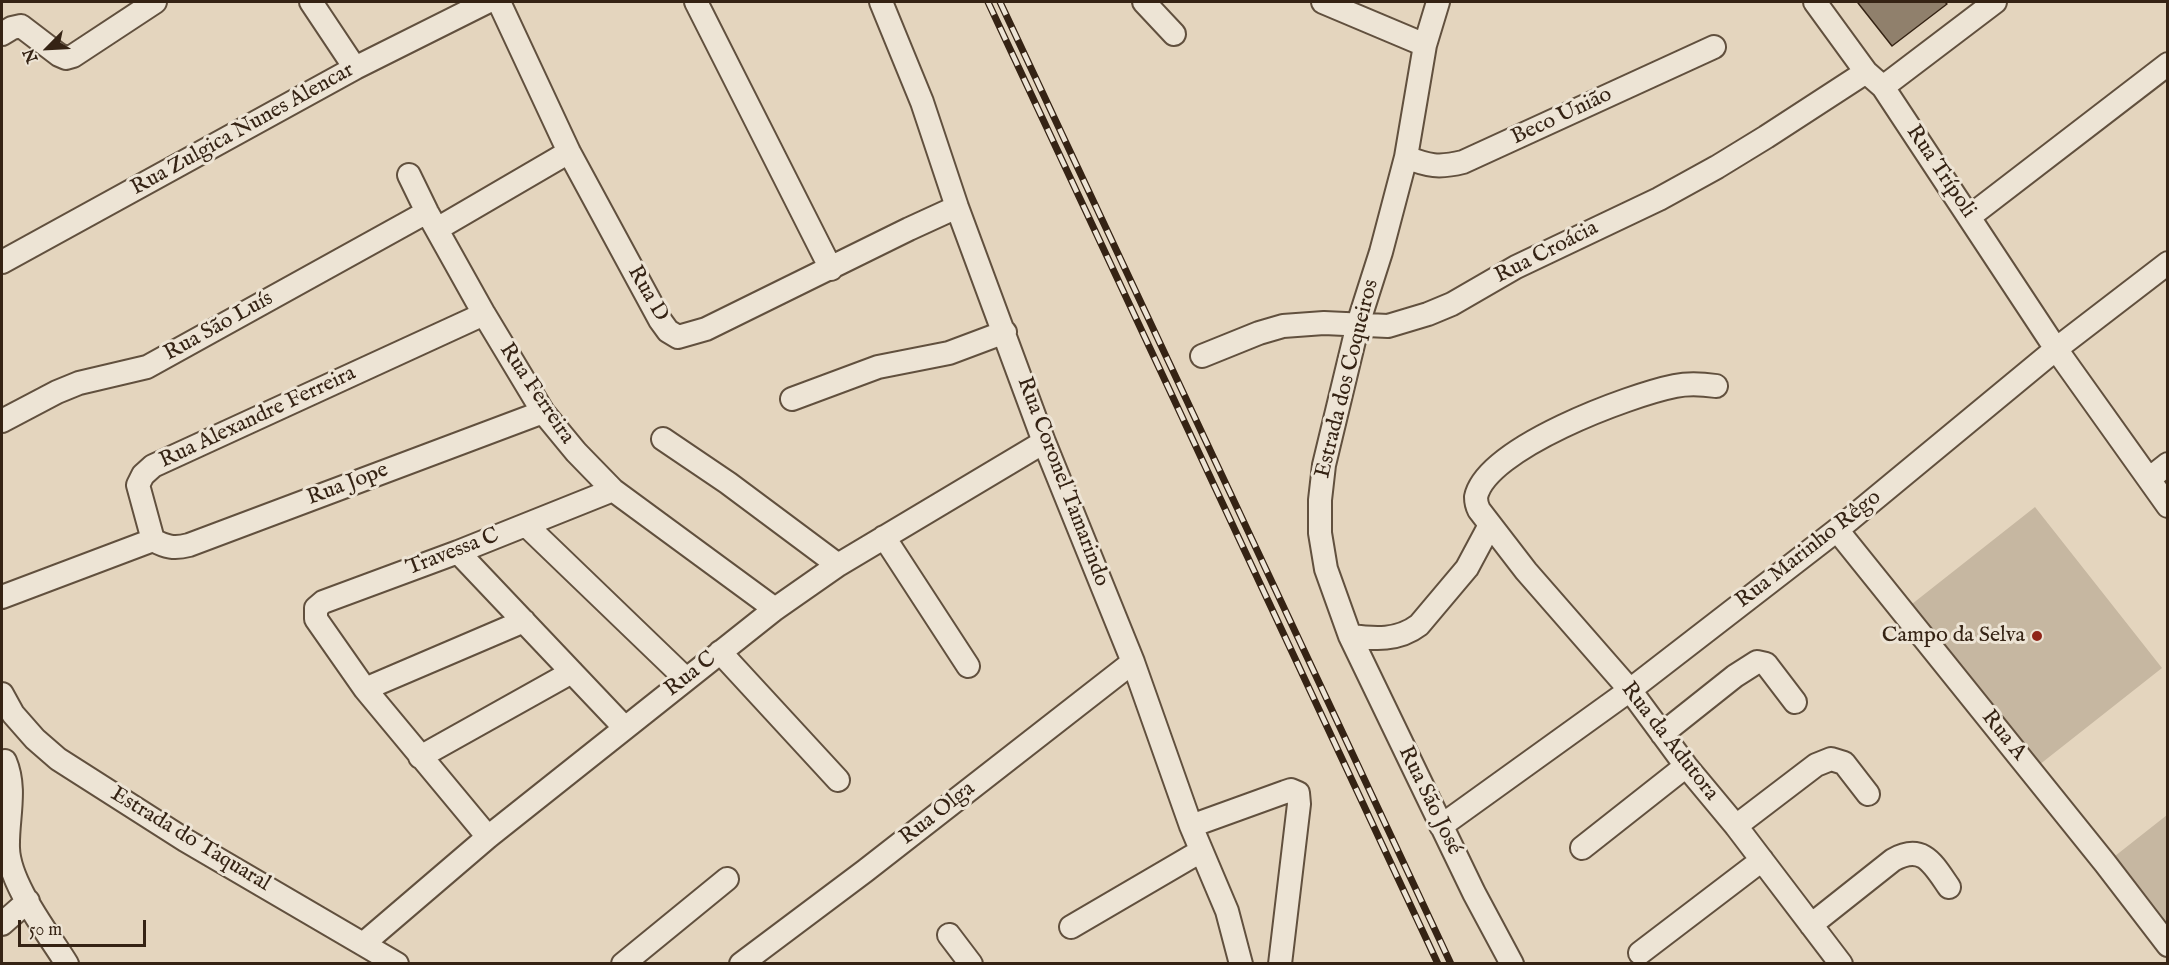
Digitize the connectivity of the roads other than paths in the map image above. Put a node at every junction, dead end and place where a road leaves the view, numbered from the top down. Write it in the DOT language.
graph roads {
  1 [pos="155,2"];
  2 [pos="311,2"];
  3 [pos="487,2"];
  4 [pos="499,2"];
  5 [pos="696,2"];
  6 [pos="881,2"];
  7 [pos="1144,2"];
  8 [pos="1323,2"];
  9 [pos="1438,2"];
  10 [pos="1815,2"];
  11 [pos="1995,2"];
  12 [pos="2,34"];
  13 [pos="1174,34"];
  14 [pos="1425,45"];
  15 [pos="1714,47"];
  16 [pos="2168,64"];
  17 [pos="355,68"];
  18 [pos="1875,79"];
  19 [pos="569,152"];
  20 [pos="1406,158"];
  21 [pos="409,175"];
  22 [pos="957,207"];
  23 [pos="1970,217"];
  24 [pos="432,220"];
  25 [pos="2,262"];
  26 [pos="2168,262"];
  27 [pos="831,269"];
  28 [pos="484,314"];
  29 [pos="1358,324"];
  30 [pos="1005,332"];
  31 [pos="2056,349"];
  32 [pos="1202,356"];
  33 [pos="1716,386"];
  34 [pos="792,399"];
  35 [pos="543,412"];
  36 [pos="2,421"];
  37 [pos="663,439"];
  38 [pos="1044,442"];
  39 [pos="2168,464"];
  40 [pos="2149,479"];
  41 [pos="613,490"];
  42 [pos="2168,506"];
  43 [pos="526,525"];
  44 [pos="1490,525"];
  45 [pos="1836,530"];
  46 [pos="884,537"];
  47 [pos="153,540"];
  48 [pos="458,552"];
  49 [pos="838,565"];
  50 [pos="2,597"];
  51 [pos="775,609"];
  52 [pos="524,621"];
  53 [pos="1350,636"];
  54 [pos="720,652"];
  55 [pos="1133,662"];
  56 [pos="968,666"];
  57 [pos="572,672"];
  58 [pos="686,679"];
  59 [pos="365,689"];
  60 [pos="1630,690"];
  61 [pos="2,694"];
  62 [pos="1795,702"];
  63 [pos="624,727"];
  64 [pos="1662,734"];
  65 [pos="35,739"];
  66 [pos="420,757"];
  67 [pos="4,762"];
  68 [pos="1686,766"];
  69 [pos="838,780"];
  70 [pos="1868,794"];
  71 [pos="1191,826"];
  72 [pos="1441,826"];
  73 [pos="1736,826"];
  74 [pos="488,837"];
  75 [pos="1582,848"];
  76 [pos="1201,851"];
  77 [pos="1761,860"];
  78 [pos="727,879"];
  79 [pos="1949,886"];
  80 [pos="28,901"];
  81 [pos="2,924"];
  82 [pos="1811,924"];
  83 [pos="1071,927"];
  84 [pos="949,935"];
  85 [pos="363,944"];
  86 [pos="2168,945"];
  87 [pos="1640,953"];
  88 [pos="1833,960"];
  89 [pos="67,963"];
  90 [pos="397,963"];
  91 [pos="623,963"];
  92 [pos="741,963"];
  93 [pos="971,963"];
  94 [pos="1241,963"];
  95 [pos="1280,963"];
  96 [pos="1512,963"];
  1 -- 12 [label="street"];
  2 -- 17 [label="street"];
  3 -- 17 [label="street, Rua Zulgica Nunes Alencar"];
  4 -- 19 [label="street, Rua D"];
  5 -- 27 [label="street"];
  6 -- 22 [label="street, Rua Coronel Tamarindo"];
  7 -- 13 [label="street"];
  8 -- 14 [label="street"];
  9 -- 14 [label="street, Estrada dos Coqueiros"];
  10 -- 18 [label="street, Rua Trípoli"];
  11 -- 18 [label="street, Rua Croácia"];
  14 -- 20 [label="street, Estrada dos Coqueiros"];
  15 -- 20 [label="street, Beco União"];
  16 -- 23 [label="street"];
  17 -- 25 [label="street, Rua Zulgica Nunes Alencar"];
  18 -- 23 [label="street, Rua Trípoli"];
  18 -- 29 [label="street, Rua Croácia"];
  19 -- 24 [label="street, Rua São Luís"];
  19 -- 27 [label="street, Rua D"];
  20 -- 29 [label="street, Estrada dos Coqueiros"];
  21 -- 24 [label="street, Rua Ferreira"];
  22 -- 27 [label="street, Rua D"];
  22 -- 30 [label="street, Rua Coronel Tamarindo"];
  23 -- 31 [label="street, Rua Trípoli"];
  24 -- 28 [label="street, Rua Ferreira"];
  24 -- 36 [label="street, Rua São Luís"];
  26 -- 31 [label="street, Rua Marinho Rêgo"];
  28 -- 35 [label="street, Rua Ferreira"];
  28 -- 47 [label="street, Rua Alexandre Ferreira"];
  29 -- 32 [label="street, Rua Croácia"];
  29 -- 53 [label="street, Estrada dos Coqueiros"];
  30 -- 34 [label="street"];
  30 -- 38 [label="street, Rua Coronel Tamarindo"];
  31 -- 40 [label="street, Rua Trípoli"];
  31 -- 45 [label="street, Rua Marinho Rêgo"];
  33 -- 44 [label="street, Rua da Adutora"];
  35 -- 41 [label="street, Rua Ferreira"];
  35 -- 47 [label="street, Rua Jope"];
  37 -- 49 [label="street"];
  38 -- 46 [label="street, Rua C"];
  38 -- 55 [label="street, Rua Coronel Tamarindo"];
  39 -- 40 [label="street"];
  40 -- 42 [label="street, Rua Trípoli"];
  41 -- 43 [label="street, Travessa C"];
  41 -- 51 [label="street, Rua Ferreira"];
  43 -- 48 [label="street, Travessa C"];
  43 -- 58 [label="street"];
  44 -- 53 [label="street"];
  44 -- 60 [label="street, Rua da Adutora"];
  45 -- 60 [label="street, Rua Marinho Rêgo"];
  45 -- 86 [label="street, Rua A"];
  46 -- 49 [label="street, Rua C"];
  46 -- 56 [label="street"];
  47 -- 50 [label="street"];
  48 -- 52 [label="street"];
  48 -- 59 [label="street, Travessa C"];
  49 -- 51 [label="street, Rua C"];
  51 -- 54 [label="street, Rua C"];
  52 -- 57 [label="street"];
  52 -- 59 [label="street"];
  53 -- 72 [label="street, Rua São José"];
  54 -- 58 [label="street, Rua C"];
  54 -- 69 [label="street"];
  55 -- 71 [label="street, Rua Coronel Tamarindo"];
  55 -- 92 [label="street, Rua Olga"];
  57 -- 63 [label="street"];
  57 -- 66 [label="street"];
  58 -- 63 [label="street, Rua C"];
  59 -- 66 [label="street"];
  60 -- 64 [label="street, Rua da Adutora"];
  60 -- 72 [label="street, Rua Marinho Rêgo"];
  61 -- 65 [label="street, Estrada do Taquaral"];
  62 -- 64 [label="street"];
  63 -- 74 [label="street, Rua C"];
  64 -- 68 [label="street, Rua da Adutora"];
  65 -- 67 [label="street"];
  65 -- 85 [label="street, Estrada do Taquaral"];
  66 -- 74 [label="street"];
  67 -- 80 [label="street"];
  68 -- 73 [label="street, Rua da Adutora"];
  68 -- 75 [label="street"];
  70 -- 73 [label="street"];
  71 -- 76 [label="street, Rua Coronel Tamarindo"];
  71 -- 95 [label="street"];
  72 -- 96 [label="street, Rua São José"];
  73 -- 77 [label="street, Rua da Adutora"];
  74 -- 85 [label="street, Rua C"];
  76 -- 83 [label="street"];
  76 -- 94 [label="street, Rua Coronel Tamarindo"];
  77 -- 82 [label="street, Rua da Adutora"];
  77 -- 87 [label="street"];
  78 -- 91 [label="street"];
  79 -- 82 [label="street"];
  80 -- 81 [label="street"];
  80 -- 89 [label="street"];
  82 -- 88 [label="street, Rua da Adutora"];
  84 -- 93 [label="street"];
  85 -- 90 [label="street, Estrada do Taquaral"];
}
